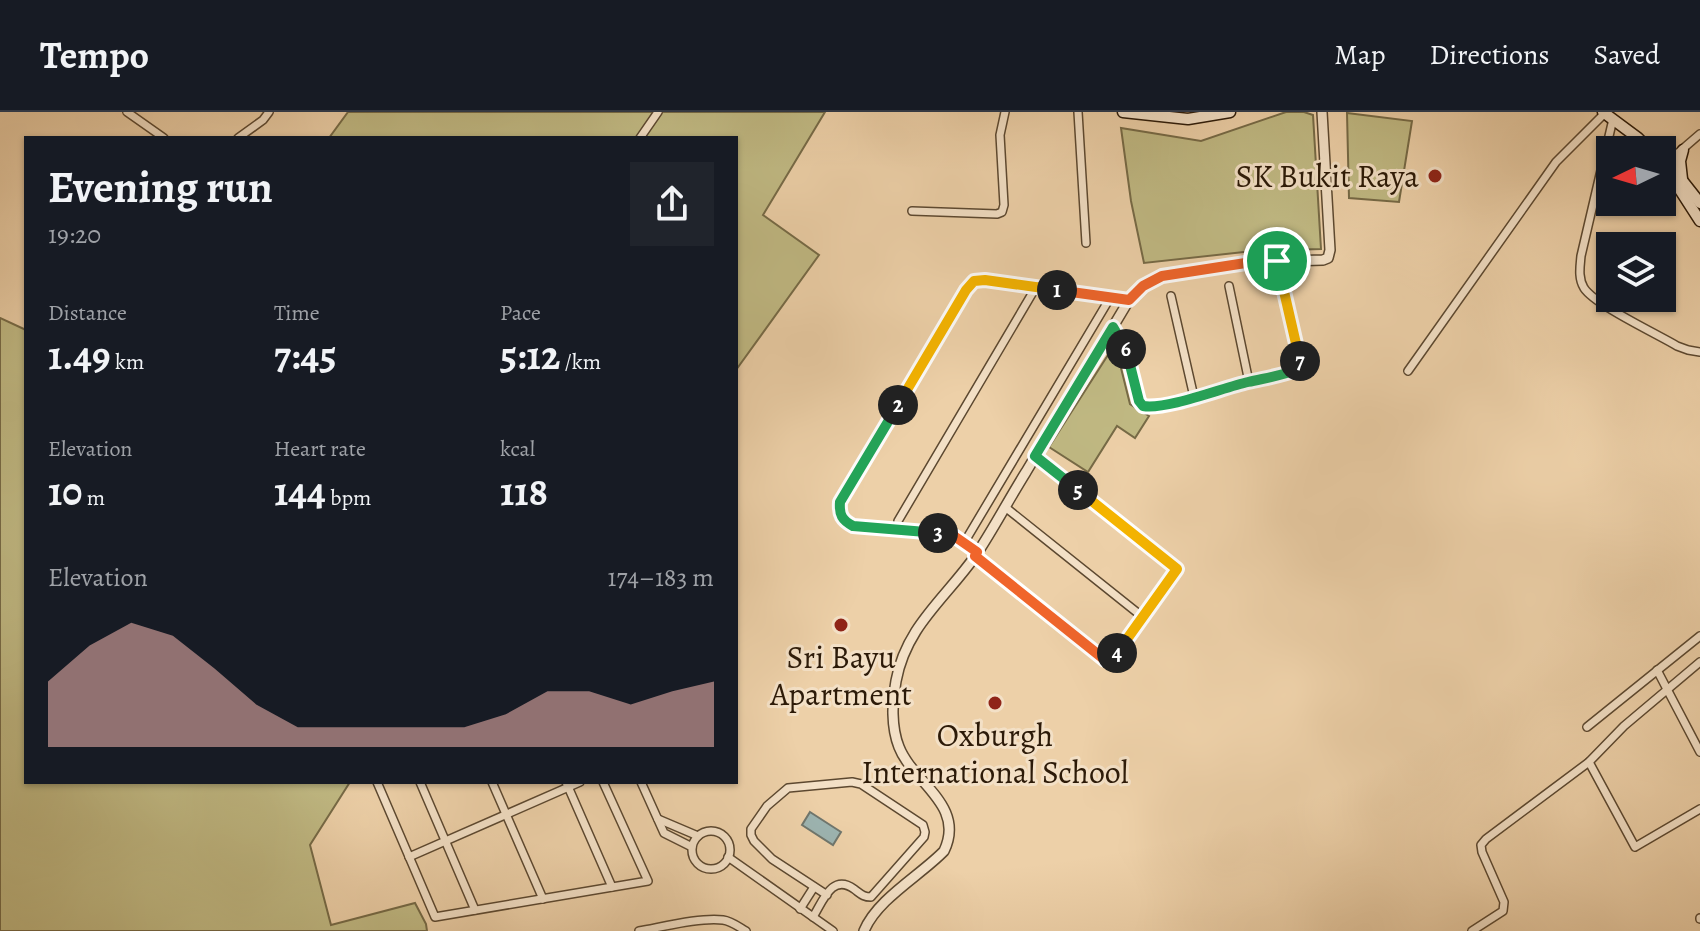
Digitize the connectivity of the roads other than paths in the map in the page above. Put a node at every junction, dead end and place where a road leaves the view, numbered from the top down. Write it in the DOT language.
graph roads {
  1 [pos="127,112"];
  2 [pos="269,112"];
  3 [pos="658,112"];
  4 [pos="1005,112"];
  5 [pos="1078,112"];
  6 [pos="1123,112"];
  7 [pos="1230,112"];
  8 [pos="1322,112"];
  9 [pos="1607,115"];
  10 [pos="1700,134"];
  11 [pos="161,136"];
  12 [pos="241,136"];
  13 [pos="641,136"];
  14 [pos="1635,136"];
  15 [pos="1683,150"];
  16 [pos="1676,155"];
  17 [pos="1676,172"];
  18 [pos="1682,179"];
  19 [pos="1676,184"];
  20 [pos="1700,203"];
  21 [pos="912,211"];
  22 [pos="1700,221"];
  23 [pos="1086,243"];
  24 [pos="1277,261"];
  25 [pos="1229,286"];
  26 [pos="1036,287"];
  27 [pos="1171,296"];
  28 [pos="1110,298"];
  29 [pos="1129,300"];
  30 [pos="1113,327"];
  31 [pos="1700,352"];
  32 [pos="1408,371"];
  33 [pos="1249,382"];
  34 [pos="1194,397"];
  35 [pos="1035,456"];
  36 [pos="1005,507"];
  37 [pos="898,530"];
  38 [pos="964,543"];
  39 [pos="976,554"];
  40 [pos="1144,618"];
  41 [pos="1700,636"];
  42 [pos="1700,662"];
  43 [pos="1657,670"];
  44 [pos="1667,689"];
  45 [pos="1587,727"];
  46 [pos="1700,752"];
  47 [pos="1589,762"];
  48 [pos="378,784"];
  49 [pos="421,784"];
  50 [pos="493,784"];
  51 [pos="604,784"];
  52 [pos="642,784"];
  53 [pos="567,785"];
  54 [pos="1700,809"];
  55 [pos="506,814"];
  56 [pos="658,819"];
  57 [pos="698,836"];
  58 [pos="445,841"];
  59 [pos="692,847"];
  60 [pos="409,857"];
  61 [pos="728,857"];
  62 [pos="612,887"];
  63 [pos="814,887"];
  64 [pos="827,895"];
  65 [pos="543,899"];
  66 [pos="800,909"];
  67 [pos="475,910"];
  68 [pos="813,917"];
  69 [pos="681,927"];
  70 [pos="830,930"];
  71 [pos="639,931"];
  72 [pos="746,931"];
  73 [pos="864,931"];
  74 [pos="1472,931"];
  1 -- 11 [label="street"];
  2 -- 12 [label="street"];
  3 -- 13 [label="street"];
  4 -- 21 [label="street"];
  5 -- 23 [label="street"];
  6 -- 7 [label="main road"];
  8 -- 24 [label="street"];
  9 -- 14 [label="main road"];
  9 -- 31 [label="street"];
  9 -- 32 [label="street"];
  10 -- 15 [label="street"];
  15 -- 16 [label="street"];
  15 -- 18 [label="main road"];
  17 -- 18 [label="main road"];
  18 -- 20 [label="main road"];
  19 -- 22 [label="main road"];
  24 -- 29 [label="street"];
  24 -- 33 [label="street"];
  25 -- 33 [label="street"];
  26 -- 28 [label="street"];
  26 -- 37 [label="street"];
  26 -- 37 [label="street"];
  27 -- 34 [label="street"];
  28 -- 29 [label="street"];
  28 -- 38 [label="street"];
  29 -- 30 [label="street"];
  30 -- 34 [label="street"];
  30 -- 35 [label="street"];
  33 -- 34 [label="street"];
  35 -- 36 [label="street"];
  35 -- 40 [label="street"];
  36 -- 39 [label="street"];
  36 -- 40 [label="street"];
  37 -- 38 [label="street"];
  38 -- 39 [label="street"];
  39 -- 40 [label="street"];
  39 -- 73 [label="street"];
  41 -- 43 [label="street"];
  42 -- 44 [label="street"];
  43 -- 44 [label="street"];
  43 -- 45 [label="street"];
  44 -- 46 [label="street"];
  44 -- 47 [label="street"];
  47 -- 54 [label="street"];
  47 -- 74 [label="street"];
  48 -- 60 [label="street"];
  49 -- 58 [label="street"];
  50 -- 55 [label="street"];
  51 -- 62 [label="street"];
  52 -- 56 [label="street"];
  53 -- 55 [label="street"];
  53 -- 62 [label="street"];
  55 -- 58 [label="street"];
  55 -- 65 [label="street"];
  56 -- 57 [label="street"];
  56 -- 59 [label="street"];
  57 -- 59 [label="street"];
  57 -- 61 [label="street"];
  58 -- 60 [label="street"];
  58 -- 67 [label="street"];
  59 -- 61 [label="street"];
  60 -- 67 [label="street"];
  61 -- 66 [label="street"];
  62 -- 65 [label="street"];
  63 -- 64 [label="street"];
  63 -- 64 [label="street"];
  63 -- 66 [label="street"];
  64 -- 68 [label="street"];
  65 -- 67 [label="street"];
  66 -- 68 [label="street"];
  68 -- 70 [label="street"];
  69 -- 71 [label="street"];
  69 -- 72 [label="street"];
}
